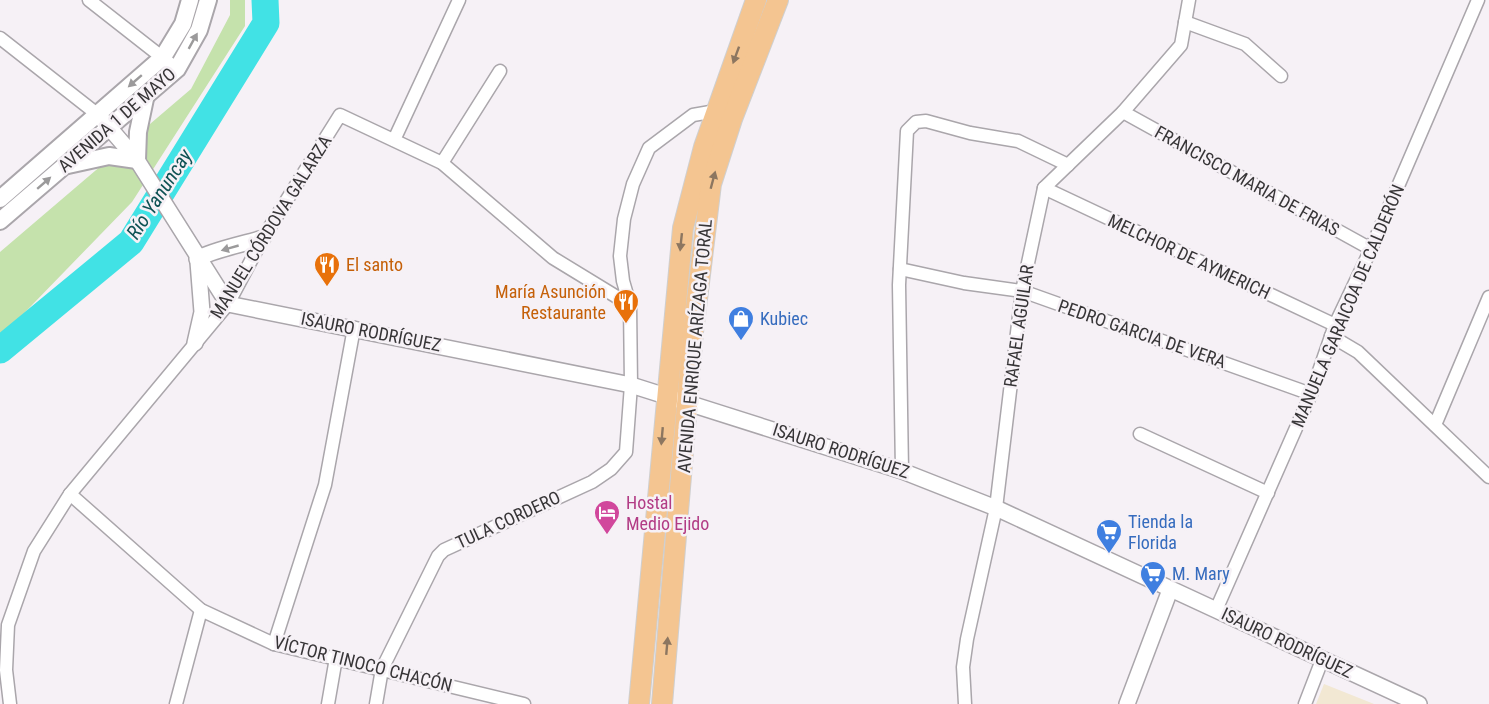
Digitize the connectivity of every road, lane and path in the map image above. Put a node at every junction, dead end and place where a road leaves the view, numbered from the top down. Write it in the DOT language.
graph roads {
  1 [pos="89,0"];
  2 [pos="190,0"];
  3 [pos="208,0"];
  4 [pos="459,0"];
  5 [pos="756,0"];
  6 [pos="778,0"];
  7 [pos="1189,0"];
  8 [pos="1478,0"];
  9 [pos="1185,22"];
  10 [pos="2,41"];
  11 [pos="163,57"];
  12 [pos="177,69"];
  13 [pos="500,71"];
  14 [pos="1281,76"];
  15 [pos="146,94"];
  16 [pos="716,111"];
  17 [pos="1123,112"];
  18 [pos="103,120"];
  19 [pos="394,140"];
  20 [pos="138,162"];
  21 [pos="442,163"];
  22 [pos="1068,165"];
  23 [pos="63,166"];
  24 [pos="1044,188"];
  25 [pos="0,199"];
  26 [pos="0,221"];
  27 [pos="262,237"];
  28 [pos="1371,249"];
  29 [pos="197,259"];
  30 [pos="900,269"];
  31 [pos="1022,291"];
  32 [pos="1489,297"];
  33 [pos="228,304"];
  34 [pos="630,305"];
  35 [pos="354,328"];
  36 [pos="1333,330"];
  37 [pos="195,343"];
  38 [pos="631,385"];
  39 [pos="1311,394"];
  40 [pos="666,395"];
  41 [pos="688,401"];
  42 [pos="1435,425"];
  43 [pos="1140,434"];
  44 [pos="902,471"];
  45 [pos="1489,477"];
  46 [pos="1268,493"];
  47 [pos="70,494"];
  48 [pos="996,508"];
  49 [pos="1170,590"];
  50 [pos="201,610"];
  51 [pos="1216,610"];
  52 [pos="274,644"];
  53 [pos="336,658"];
  54 [pos="1322,660"];
  55 [pos="382,669"];
  56 [pos="10,704"];
  57 [pos="176,704"];
  58 [pos="328,704"];
  59 [pos="376,704"];
  60 [pos="524,704"];
  61 [pos="639,704"];
  62 [pos="662,704"];
  63 [pos="966,704"];
  64 [pos="1127,704"];
  65 [pos="1305,704"];
  66 [pos="1419,704"];
  1 -- 11 [label="street"];
  2 -- 11 [label="main road, AVENIDA 1 DE MAYO"];
  12 -- 3 [label="main road, AVENIDA 1 DE MAYO, one-way"];
  4 -- 19 [label="street"];
  5 -- 16 [label="main road, AVENIDA ENRIQUE ARÍZAGA TORAL, one-way"];
  41 -- 6 [label="main road, AVENIDA ENRIQUE ARÍZAGA TORAL, one-way"];
  7 -- 9 [label="street"];
  8 -- 28 [label="street, MANUELA GARAICOA DE CALDERÓN"];
  9 -- 14 [label="street"];
  9 -- 17 [label="street"];
  10 -- 18 [label="street"];
  11 -- 12 [label="street"];
  11 -- 18 [label="main road, AVENIDA 1 DE MAYO, one-way"];
  12 -- 15 [label="main road, AVENIDA 1 DE MAYO"];
  13 -- 21 [label="street"];
  15 -- 18 [label="main road, AVENIDA 1 DE MAYO"];
  15 -- 20 [label="main road"];
  16 -- 34 [label="street"];
  16 -- 40 [label="main road, AVENIDA ENRIQUE ARÍZAGA TORAL, one-way"];
  17 -- 22 [label="street"];
  17 -- 28 [label="street, FRANCISCO MARIA DE FRIAS"];
  18 -- 20 [label="street"];
  18 -- 23 [label="main road, AVENIDA 1 DE MAYO"];
  18 -- 25 [label="main road, AVENIDA 1 DE MAYO"];
  19 -- 21 [label="street, MANUEL CÓRDOVA GALARZA"];
  19 -- 27 [label="street, MANUEL CÓRDOVA GALARZA"];
  20 -- 23 [label="main road"];
  20 -- 29 [label="street"];
  21 -- 34 [label="street, MANUEL CÓRDOVA GALARZA"];
  22 -- 24 [label="street"];
  22 -- 30 [label="street"];
  26 -- 23 [label="main road, AVENIDA 1 DE MAYO, one-way"];
  24 -- 31 [label="street, RAFAEL AGUILAR"];
  24 -- 36 [label="street, MELCHOR DE AYMERICH"];
  27 -- 29 [label="street, one-way"];
  27 -- 33 [label="street, MANUEL CÓRDOVA GALARZA"];
  28 -- 36 [label="street, MANUELA GARAICOA DE CALDERÓN"];
  29 -- 33 [label="street"];
  29 -- 37 [label="street"];
  30 -- 31 [label="street, PEDRO GARCIA DE VERA"];
  30 -- 44 [label="street"];
  31 -- 39 [label="street, PEDRO GARCIA DE VERA"];
  31 -- 48 [label="street, RAFAEL AGUILAR"];
  32 -- 42 [label="street"];
  33 -- 35 [label="street, ISAURO RODRÍGUEZ"];
  33 -- 37 [label="street, MANUEL CÓRDOVA GALARZA"];
  34 -- 38 [label="street"];
  35 -- 38 [label="street, ISAURO RODRÍGUEZ"];
  35 -- 52 [label="street"];
  36 -- 39 [label="street, MANUELA GARAICOA DE CALDERÓN"];
  36 -- 42 [label="street, MELCHOR DE AYMERICH"];
  37 -- 47 [label="street, MANUEL CÓRDOVA GALARZA"];
  38 -- 40 [label="street, ISAURO RODRÍGUEZ"];
  38 -- 55 [label="street, TULA CORDERO"];
  39 -- 46 [label="street, MANUELA GARAICOA DE CALDERÓN"];
  40 -- 41 [label="street, ISAURO RODRÍGUEZ"];
  40 -- 61 [label="main road, AVENIDA ENRIQUE ARÍZAGA TORAL, one-way"];
  41 -- 44 [label="street, ISAURO RODRÍGUEZ"];
  62 -- 41 [label="main road, AVENIDA ENRIQUE ARÍZAGA TORAL, one-way"];
  42 -- 45 [label="street, MELCHOR DE AYMERICH"];
  43 -- 46 [label="street"];
  44 -- 48 [label="street, ISAURO RODRÍGUEZ"];
  46 -- 51 [label="street, MANUELA GARAICOA DE CALDERÓN"];
  47 -- 50 [label="street, VÍCTOR TINOCO CHACÓN"];
  47 -- 56 [label="street, MANUEL CÓRDOVA GALARZA"];
  48 -- 49 [label="street, ISAURO RODRÍGUEZ"];
  48 -- 63 [label="street, RAFAEL AGUILAR"];
  49 -- 51 [label="street, ISAURO RODRÍGUEZ"];
  49 -- 64 [label="street"];
  50 -- 52 [label="street, VÍCTOR TINOCO CHACÓN"];
  50 -- 57 [label="street"];
  51 -- 54 [label="street, ISAURO RODRÍGUEZ"];
  52 -- 53 [label="street, VÍCTOR TINOCO CHACÓN"];
  53 -- 55 [label="street, VÍCTOR TINOCO CHACÓN"];
  53 -- 58 [label="street"];
  54 -- 65 [label="street"];
  54 -- 66 [label="street, ISAURO RODRÍGUEZ"];
  55 -- 59 [label="street, TULA CORDERO"];
  55 -- 60 [label="street, VÍCTOR TINOCO CHACÓN"];
}
